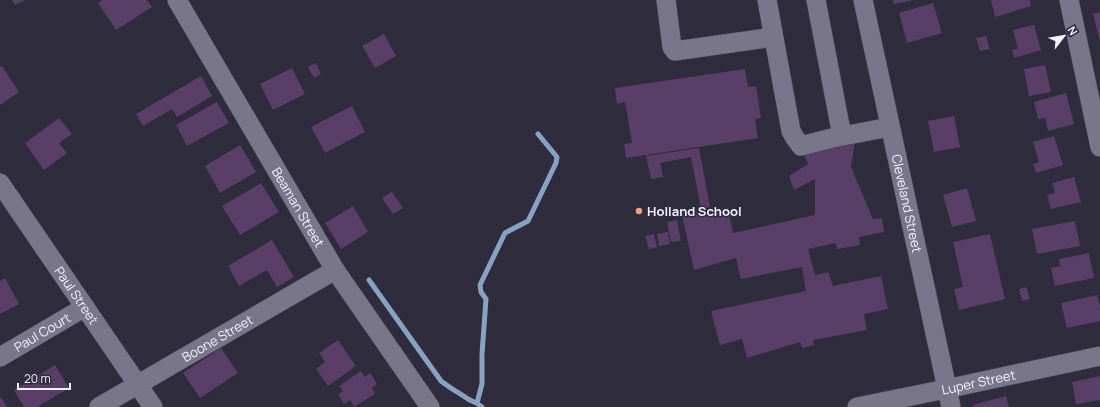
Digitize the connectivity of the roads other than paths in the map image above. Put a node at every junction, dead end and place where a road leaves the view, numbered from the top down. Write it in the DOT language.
graph roads {
  1 [pos="176,0"];
  2 [pos="666,0"];
  3 [pos="767,0"];
  4 [pos="816,0"];
  5 [pos="863,0"];
  6 [pos="1069,0"];
  7 [pos="773,37"];
  8 [pos="890,127"];
  9 [pos="842,136"];
  10 [pos="1100,147"];
  11 [pos="0,183"];
  12 [pos="335,270"];
  13 [pos="85,307"];
  14 [pos="1100,356"];
  15 [pos="0,357"];
  16 [pos="138,384"];
  17 [pos="948,398"];
  18 [pos="99,407"];
  19 [pos="153,407"];
  20 [pos="430,407"];
  21 [pos="857,407"];
  1 -- 12 [label="street, Beaman Street"];
  2 -- 7 [label="street"];
  3 -- 7 [label="street"];
  4 -- 9 [label="street"];
  5 -- 8 [label="street, Cleveland Street"];
  6 -- 10 [label="street"];
  7 -- 9 [label="street"];
  8 -- 9 [label="street"];
  8 -- 17 [label="street, Cleveland Street"];
  11 -- 13 [label="street, Paul Street"];
  12 -- 16 [label="street, Boone Street"];
  12 -- 20 [label="street, Beaman Street"];
  13 -- 15 [label="street, Paul Court"];
  13 -- 16 [label="street, Paul Street"];
  14 -- 17 [label="street, Luper Street"];
  16 -- 18 [label="street, Boone Street"];
  16 -- 19 [label="street, Paul Street"];
  17 -- 21 [label="street, Luper Street"];
}
